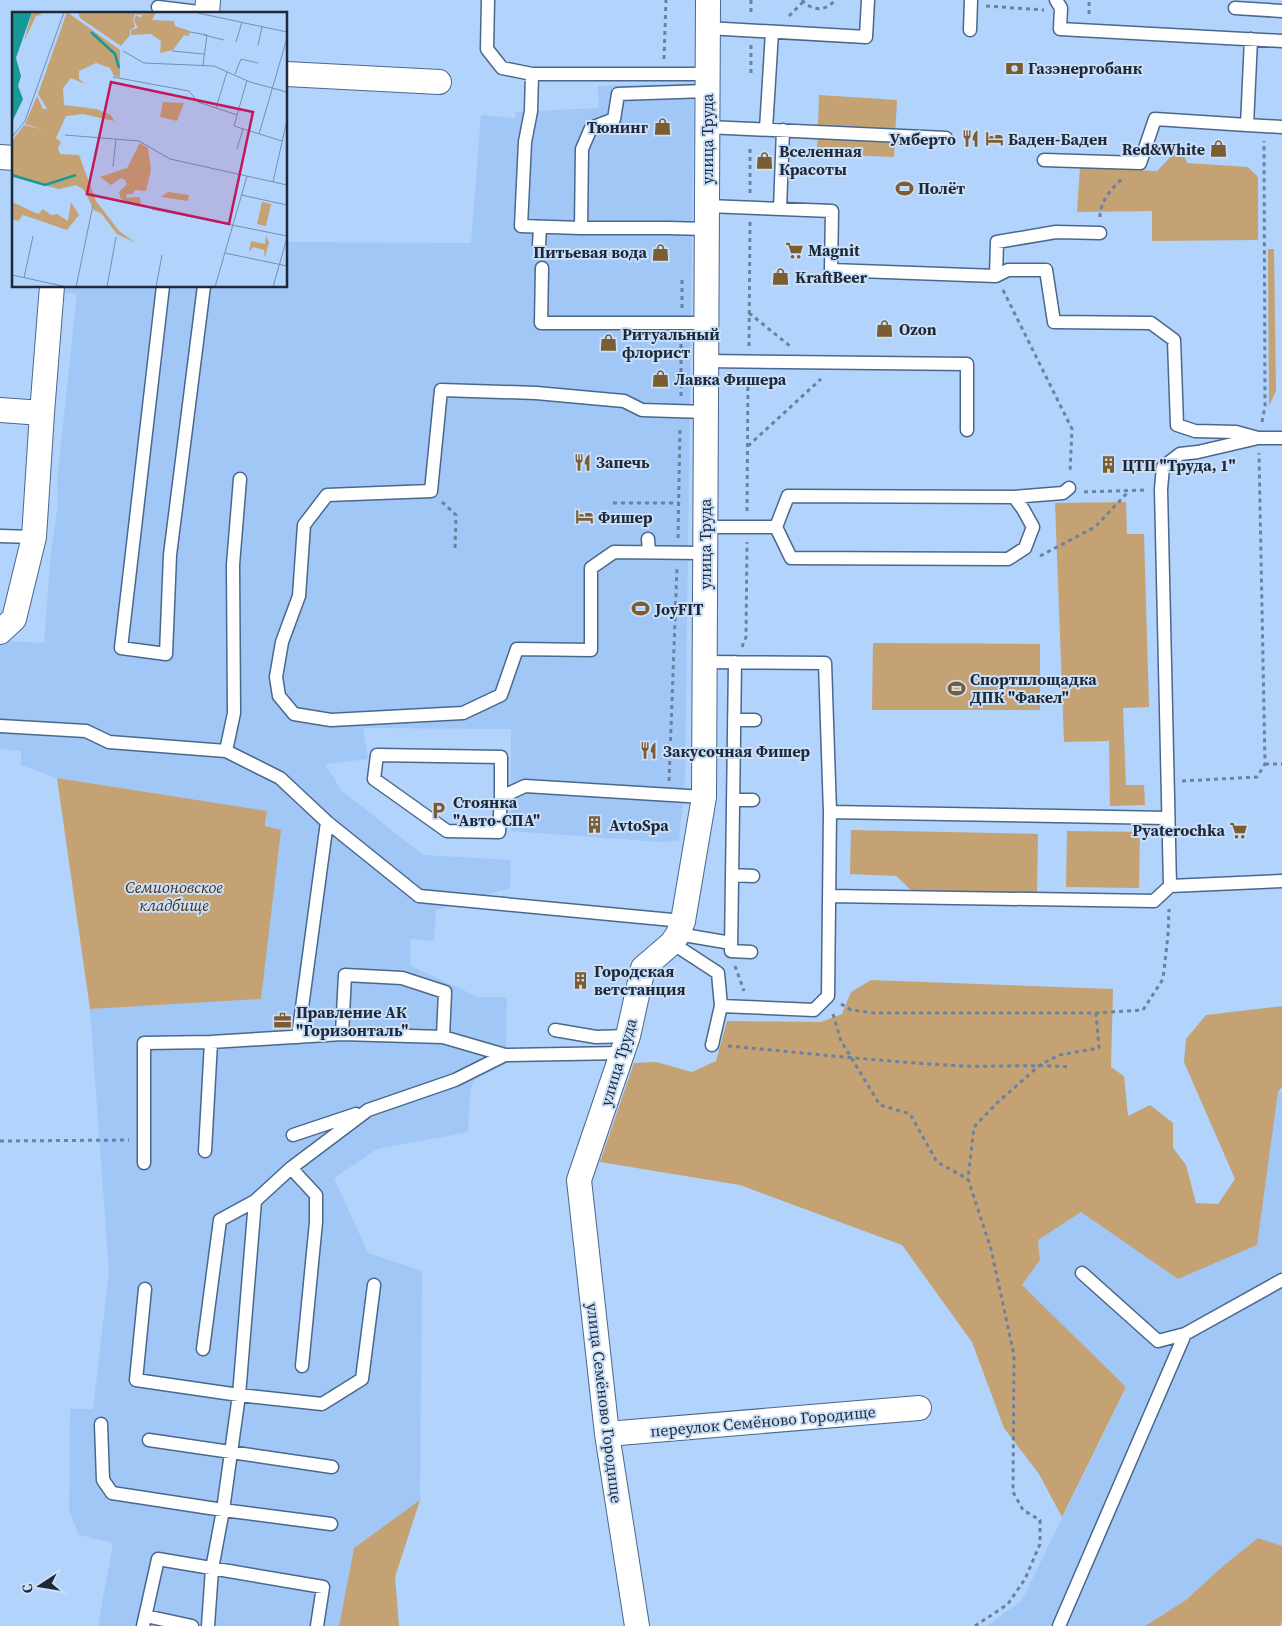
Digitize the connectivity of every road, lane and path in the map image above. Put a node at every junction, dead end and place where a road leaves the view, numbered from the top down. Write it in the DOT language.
graph roads {
  1 [pos="488,0"];
  2 [pos="708,0"];
  3 [pos="751,0"];
  4 [pos="802,0"];
  5 [pos="835,0"];
  6 [pos="868,0"];
  7 [pos="971,0"];
  8 [pos="1089,0"];
  9 [pos="1053,5"];
  10 [pos="984,6"];
  11 [pos="158,7"];
  12 [pos="1010,8"];
  13 [pos="1021,8"];
  14 [pos="1235,8"];
  15 [pos="207,9"];
  16 [pos="1282,11"];
  17 [pos="1010,14"];
  18 [pos="1021,14"];
  19 [pos="1089,17"];
  20 [pos="708,28"];
  21 [pos="751,30"];
  22 [pos="970,30"];
  23 [pos="772,32"];
  24 [pos="1251,39"];
  25 [pos="1282,41"];
  26 [pos="288,74"];
  27 [pos="532,74"];
  28 [pos="751,80"];
  29 [pos="439,82"];
  30 [pos="707,83"];
  31 [pos="1247,125"];
  32 [pos="707,127"];
  33 [pos="1282,127"];
  34 [pos="750,129"];
  35 [pos="766,129"];
  36 [pos="783,130"];
  37 [pos="946,138"];
  38 [pos="1044,160"];
  39 [pos="1140,163"];
  40 [pos="750,208"];
  41 [pos="780,209"];
  42 [pos="1100,212"];
  43 [pos="707,218"];
  44 [pos="540,227"];
  45 [pos="581,228"];
  46 [pos="1100,233"];
  47 [pos="539,245"];
  48 [pos="542,268"];
  49 [pos="996,276"];
  50 [pos="52,288"];
  51 [pos="162,288"];
  52 [pos="204,288"];
  53 [pos="749,313"];
  54 [pos="706,323"];
  55 [pos="706,361"];
  56 [pos="748,362"];
  57 [pos="810,362"];
  58 [pos="840,362"];
  59 [pos="0,410"];
  60 [pos="706,412"];
  61 [pos="42,413"];
  62 [pos="967,430"];
  63 [pos="1258,438"];
  64 [pos="1282,438"];
  65 [pos="748,446"];
  66 [pos="240,479"];
  67 [pos="1161,489"];
  68 [pos="1128,490"];
  69 [pos="1066,491"];
  70 [pos="1014,497"];
  71 [pos="613,503"];
  72 [pos="679,504"];
  73 [pos="456,515"];
  74 [pos="705,527"];
  75 [pos="747,527"];
  76 [pos="776,527"];
  77 [pos="0,536"];
  78 [pos="34,537"];
  79 [pos="455,550"];
  80 [pos="705,553"];
  81 [pos="1008,559"];
  82 [pos="8,611"];
  83 [pos="0,632"];
  84 [pos="705,662"];
  85 [pos="735,662"];
  86 [pos="734,720"];
  87 [pos="755,720"];
  88 [pos="0,726"];
  89 [pos="226,751"];
  90 [pos="1264,764"];
  91 [pos="1282,764"];
  92 [pos="501,797"];
  93 [pos="704,797"];
  94 [pos="733,800"];
  95 [pos="753,800"];
  96 [pos="830,812"];
  97 [pos="1167,818"];
  98 [pos="327,822"];
  99 [pos="732,875"];
  100 [pos="752,876"];
  101 [pos="1282,881"];
  102 [pos="1170,886"];
  103 [pos="830,896"];
  104 [pos="678,932"];
  105 [pos="731,947"];
  106 [pos="751,952"];
  107 [pos="752,995"];
  108 [pos="828,996"];
  109 [pos="721,1006"];
  110 [pos="1096,1013"];
  111 [pos="555,1030"];
  112 [pos="342,1034"];
  113 [pos="443,1037"];
  114 [pos="298,1038"];
  115 [pos="211,1042"];
  116 [pos="712,1044"];
  117 [pos="625,1045"];
  118 [pos="505,1055"];
  119 [pos="850,1058"];
  120 [pos="1040,1065"];
  121 [pos="1071,1067"];
  122 [pos="368,1110"];
  123 [pos="294,1135"];
  124 [pos="143,1140"];
  125 [pos="0,1141"];
  126 [pos="205,1151"];
  127 [pos="144,1162"];
  128 [pos="291,1168"];
  129 [pos="968,1179"];
  130 [pos="579,1180"];
  131 [pos="255,1200"];
  132 [pos="1082,1273"];
  133 [pos="1282,1280"];
  134 [pos="374,1285"];
  135 [pos="144,1289"];
  136 [pos="1185,1334"];
  137 [pos="203,1349"];
  138 [pos="302,1366"];
  139 [pos="239,1395"];
  140 [pos="919,1408"];
  141 [pos="101,1424"];
  142 [pos="607,1434"];
  143 [pos="148,1440"];
  144 [pos="232,1453"];
  145 [pos="332,1467"];
  146 [pos="224,1510"];
  147 [pos="330,1524"];
  148 [pos="212,1570"];
  149 [pos="144,1621"];
  150 [pos="192,1626"];
  151 [pos="208,1626"];
  152 [pos="317,1626"];
  153 [pos="637,1626"];
  154 [pos="975,1626"];
  155 [pos="1058,1626"];
  1 -- 27 [label="lane"];
  2 -- 20 [label="street, улица Труда"];
  3 -- 21 [label="path"];
  4 -- 5 [label="path"];
  6 -- 23 [label="lane"];
  7 -- 22 [label="lane"];
  8 -- 19 [label="path"];
  9 -- 13 [label="path"];
  9 -- 24 [label="lane"];
  10 -- 12 [label="path"];
  11 -- 15 [label="lane"];
  12 -- 13 [label="path"];
  12 -- 17 [label="path"];
  13 -- 18 [label="path"];
  14 -- 16 [label="lane"];
  20 -- 21 [label="lane"];
  20 -- 30 [label="street, улица Труда"];
  21 -- 23 [label="lane"];
  21 -- 28 [label="path"];
  23 -- 35 [label="lane"];
  24 -- 25 [label="lane"];
  24 -- 31 [label="lane"];
  26 -- 29 [label="street"];
  27 -- 30 [label="lane"];
  27 -- 44 [label="lane"];
  30 -- 32 [label="street, улица Труда"];
  30 -- 45 [label="lane"];
  31 -- 33 [label="lane"];
  31 -- 39 [label="lane"];
  32 -- 34 [label="lane"];
  32 -- 43 [label="street, улица Труда"];
  34 -- 35 [label="lane"];
  34 -- 40 [label="path"];
  35 -- 36 [label="lane"];
  36 -- 37 [label="lane"];
  36 -- 41 [label="lane"];
  38 -- 39 [label="lane"];
  39 -- 42 [label="path"];
  40 -- 41 [label="lane"];
  40 -- 43 [label="lane"];
  40 -- 53 [label="path"];
  41 -- 49 [label="lane"];
  43 -- 45 [label="lane"];
  43 -- 54 [label="street, улица Труда"];
  44 -- 45 [label="lane"];
  44 -- 47 [label="lane"];
  46 -- 49 [label="lane"];
  48 -- 54 [label="lane"];
  49 -- 63 [label="lane"];
  49 -- 69 [label="path"];
  50 -- 61 [label="street"];
  51 -- 52 [label="lane"];
  53 -- 56 [label="path"];
  53 -- 57 [label="path"];
  54 -- 55 [label="street, улица Труда"];
  55 -- 56 [label="lane"];
  55 -- 60 [label="street, улица Труда"];
  56 -- 57 [label="lane"];
  56 -- 65 [label="path"];
  57 -- 58 [label="lane"];
  58 -- 62 [label="lane"];
  58 -- 65 [label="path"];
  59 -- 61 [label="street"];
  60 -- 74 [label="street, улица Труда"];
  60 -- 80 [label="lane"];
  61 -- 78 [label="street"];
  63 -- 64 [label="lane"];
  63 -- 67 [label="lane"];
  65 -- 75 [label="path"];
  66 -- 89 [label="lane"];
  67 -- 68 [label="path"];
  67 -- 97 [label="lane"];
  68 -- 69 [label="path"];
  68 -- 81 [label="path"];
  69 -- 70 [label="lane"];
  70 -- 76 [label="lane"];
  70 -- 81 [label="lane"];
  71 -- 72 [label="path"];
  73 -- 79 [label="path"];
  74 -- 75 [label="lane"];
  74 -- 80 [label="street, улица Труда"];
  75 -- 76 [label="lane"];
  75 -- 85 [label="path"];
  76 -- 81 [label="lane"];
  77 -- 78 [label="lane"];
  78 -- 82 [label="street"];
  80 -- 84 [label="street, улица Труда"];
  82 -- 83 [label="street"];
  84 -- 85 [label="lane"];
  84 -- 93 [label="street, улица Труда"];
  85 -- 86 [label="lane"];
  85 -- 96 [label="lane"];
  86 -- 87 [label="lane"];
  86 -- 94 [label="lane"];
  88 -- 89 [label="lane"];
  89 -- 98 [label="lane"];
  90 -- 91 [label="path"];
  92 -- 92 [label="lane"];
  92 -- 93 [label="lane"];
  93 -- 104 [label="street, улица Труда"];
  94 -- 95 [label="lane"];
  94 -- 99 [label="lane"];
  96 -- 97 [label="lane"];
  96 -- 103 [label="lane"];
  97 -- 102 [label="lane"];
  98 -- 104 [label="lane"];
  98 -- 114 [label="lane"];
  99 -- 100 [label="lane"];
  99 -- 105 [label="lane"];
  101 -- 102 [label="lane"];
  102 -- 103 [label="lane"];
  102 -- 110 [label="path"];
  103 -- 108 [label="lane"];
  104 -- 105 [label="lane"];
  104 -- 109 [label="lane"];
  104 -- 117 [label="street, улица Труда"];
  105 -- 106 [label="lane"];
  105 -- 107 [label="path"];
  108 -- 109 [label="lane"];
  108 -- 110 [label="path"];
  108 -- 119 [label="path"];
  109 -- 116 [label="lane"];
  110 -- 120 [label="path"];
  111 -- 117 [label="lane"];
  112 -- 113 [label="lane"];
  112 -- 113 [label="lane"];
  112 -- 114 [label="lane"];
  113 -- 118 [label="lane"];
  114 -- 115 [label="lane"];
  115 -- 124 [label="lane"];
  115 -- 126 [label="lane"];
  116 -- 119 [label="path"];
  117 -- 118 [label="lane"];
  117 -- 130 [label="street, улица Труда"];
  118 -- 122 [label="lane"];
  119 -- 120 [label="path"];
  119 -- 129 [label="path"];
  120 -- 121 [label="path"];
  120 -- 129 [label="path"];
  122 -- 123 [label="lane"];
  122 -- 128 [label="lane"];
  124 -- 125 [label="path"];
  124 -- 127 [label="lane"];
  128 -- 131 [label="lane"];
  128 -- 138 [label="lane"];
  129 -- 154 [label="path"];
  130 -- 142 [label="street, улица Семёново Городище"];
  131 -- 137 [label="lane"];
  131 -- 139 [label="lane"];
  132 -- 136 [label="lane"];
  133 -- 136 [label="lane"];
  134 -- 139 [label="lane"];
  135 -- 139 [label="lane"];
  136 -- 155 [label="lane"];
  139 -- 144 [label="lane"];
  140 -- 142 [label="street, переулок Семёново Городище"];
  141 -- 146 [label="lane"];
  142 -- 153 [label="street, улица Семёново Городище"];
  143 -- 144 [label="lane"];
  144 -- 145 [label="lane"];
  144 -- 146 [label="lane"];
  146 -- 147 [label="lane"];
  146 -- 148 [label="lane"];
  148 -- 149 [label="lane"];
  148 -- 151 [label="lane"];
  148 -- 152 [label="lane"];
  149 -- 150 [label="lane"];
}
